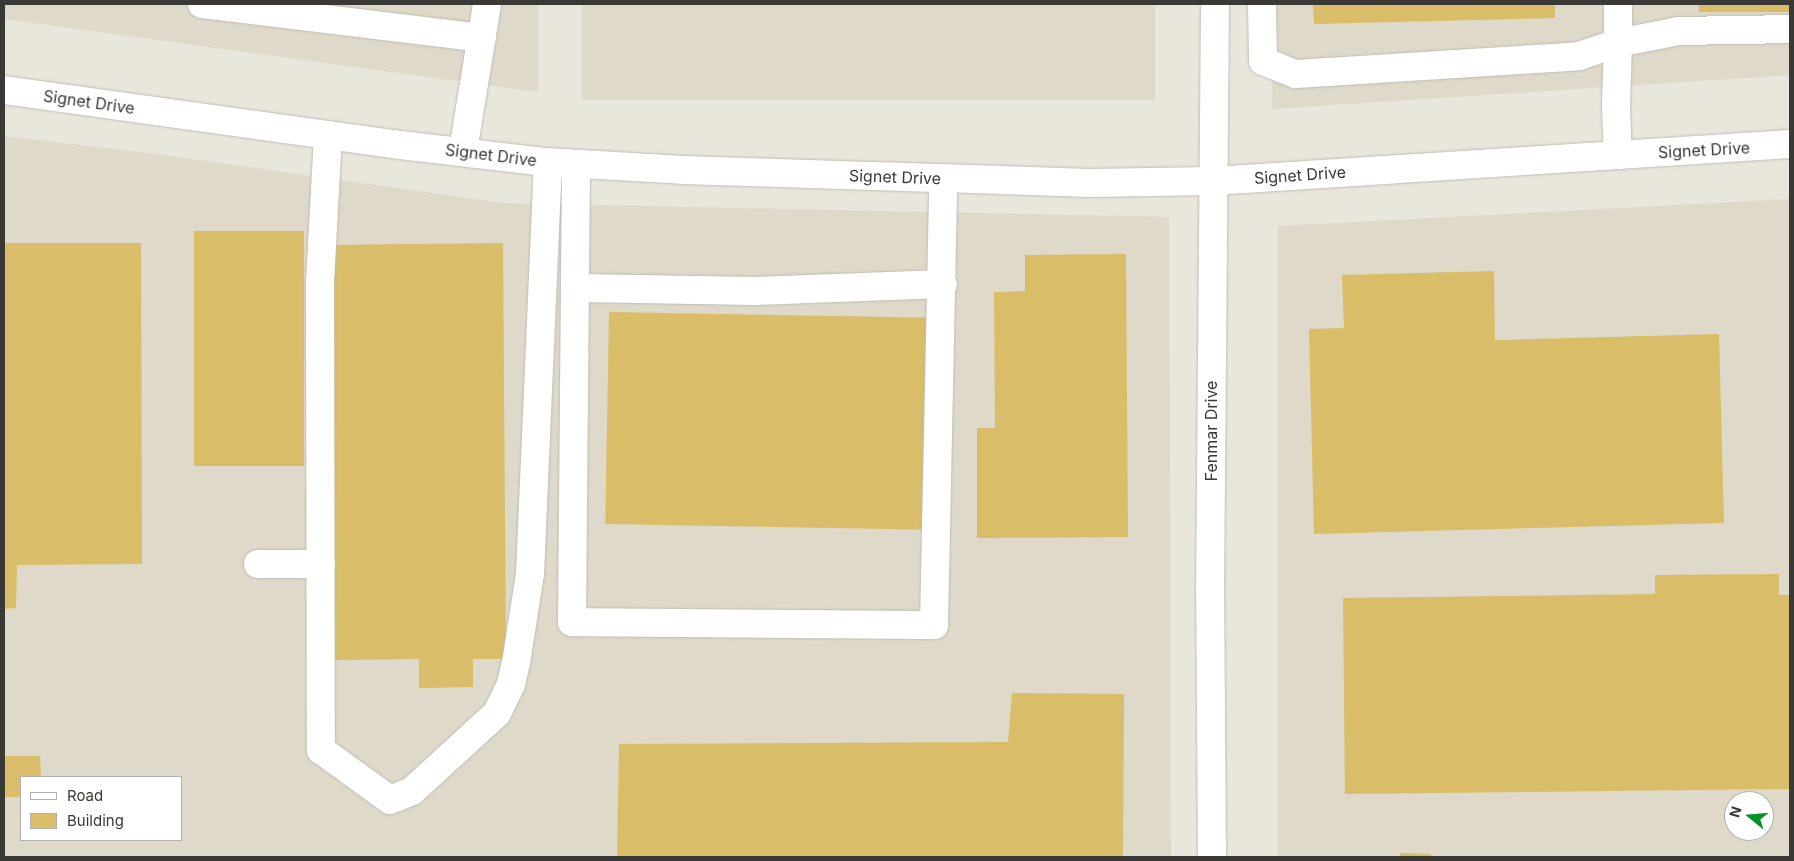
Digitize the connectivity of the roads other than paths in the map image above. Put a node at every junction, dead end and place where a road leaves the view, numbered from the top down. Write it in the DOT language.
graph roads {
  1 [pos="202,4"];
  2 [pos="487,4"];
  3 [pos="1214,4"];
  4 [pos="1262,4"];
  5 [pos="1618,4"];
  6 [pos="1790,29"];
  7 [pos="482,38"];
  8 [pos="1618,43"];
  9 [pos="4,90"];
  10 [pos="328,135"];
  11 [pos="1790,144"];
  12 [pos="464,151"];
  13 [pos="1618,155"];
  14 [pos="548,162"];
  15 [pos="576,164"];
  16 [pos="943,178"];
  17 [pos="1213,181"];
  18 [pos="943,284"];
  19 [pos="577,288"];
  20 [pos="258,564"];
  21 [pos="321,564"];
  22 [pos="1212,857"];
  1 -- 7 [label="street"];
  2 -- 7 [label="street"];
  3 -- 17 [label="street, Fenmar Drive"];
  4 -- 8 [label="street"];
  5 -- 8 [label="street"];
  6 -- 8 [label="street"];
  7 -- 12 [label="street"];
  8 -- 13 [label="street"];
  9 -- 10 [label="street, Signet Drive"];
  10 -- 12 [label="street, Signet Drive"];
  10 -- 21 [label="street"];
  11 -- 13 [label="street, Signet Drive"];
  12 -- 14 [label="street, Signet Drive"];
  13 -- 17 [label="street, Signet Drive"];
  14 -- 15 [label="street, Signet Drive"];
  14 -- 21 [label="street"];
  15 -- 16 [label="street, Signet Drive"];
  15 -- 19 [label="street"];
  16 -- 17 [label="street, Signet Drive"];
  16 -- 18 [label="street"];
  17 -- 22 [label="street, Fenmar Drive"];
  18 -- 19 [label="street"];
  18 -- 19 [label="street"];
  20 -- 21 [label="street"];
}
